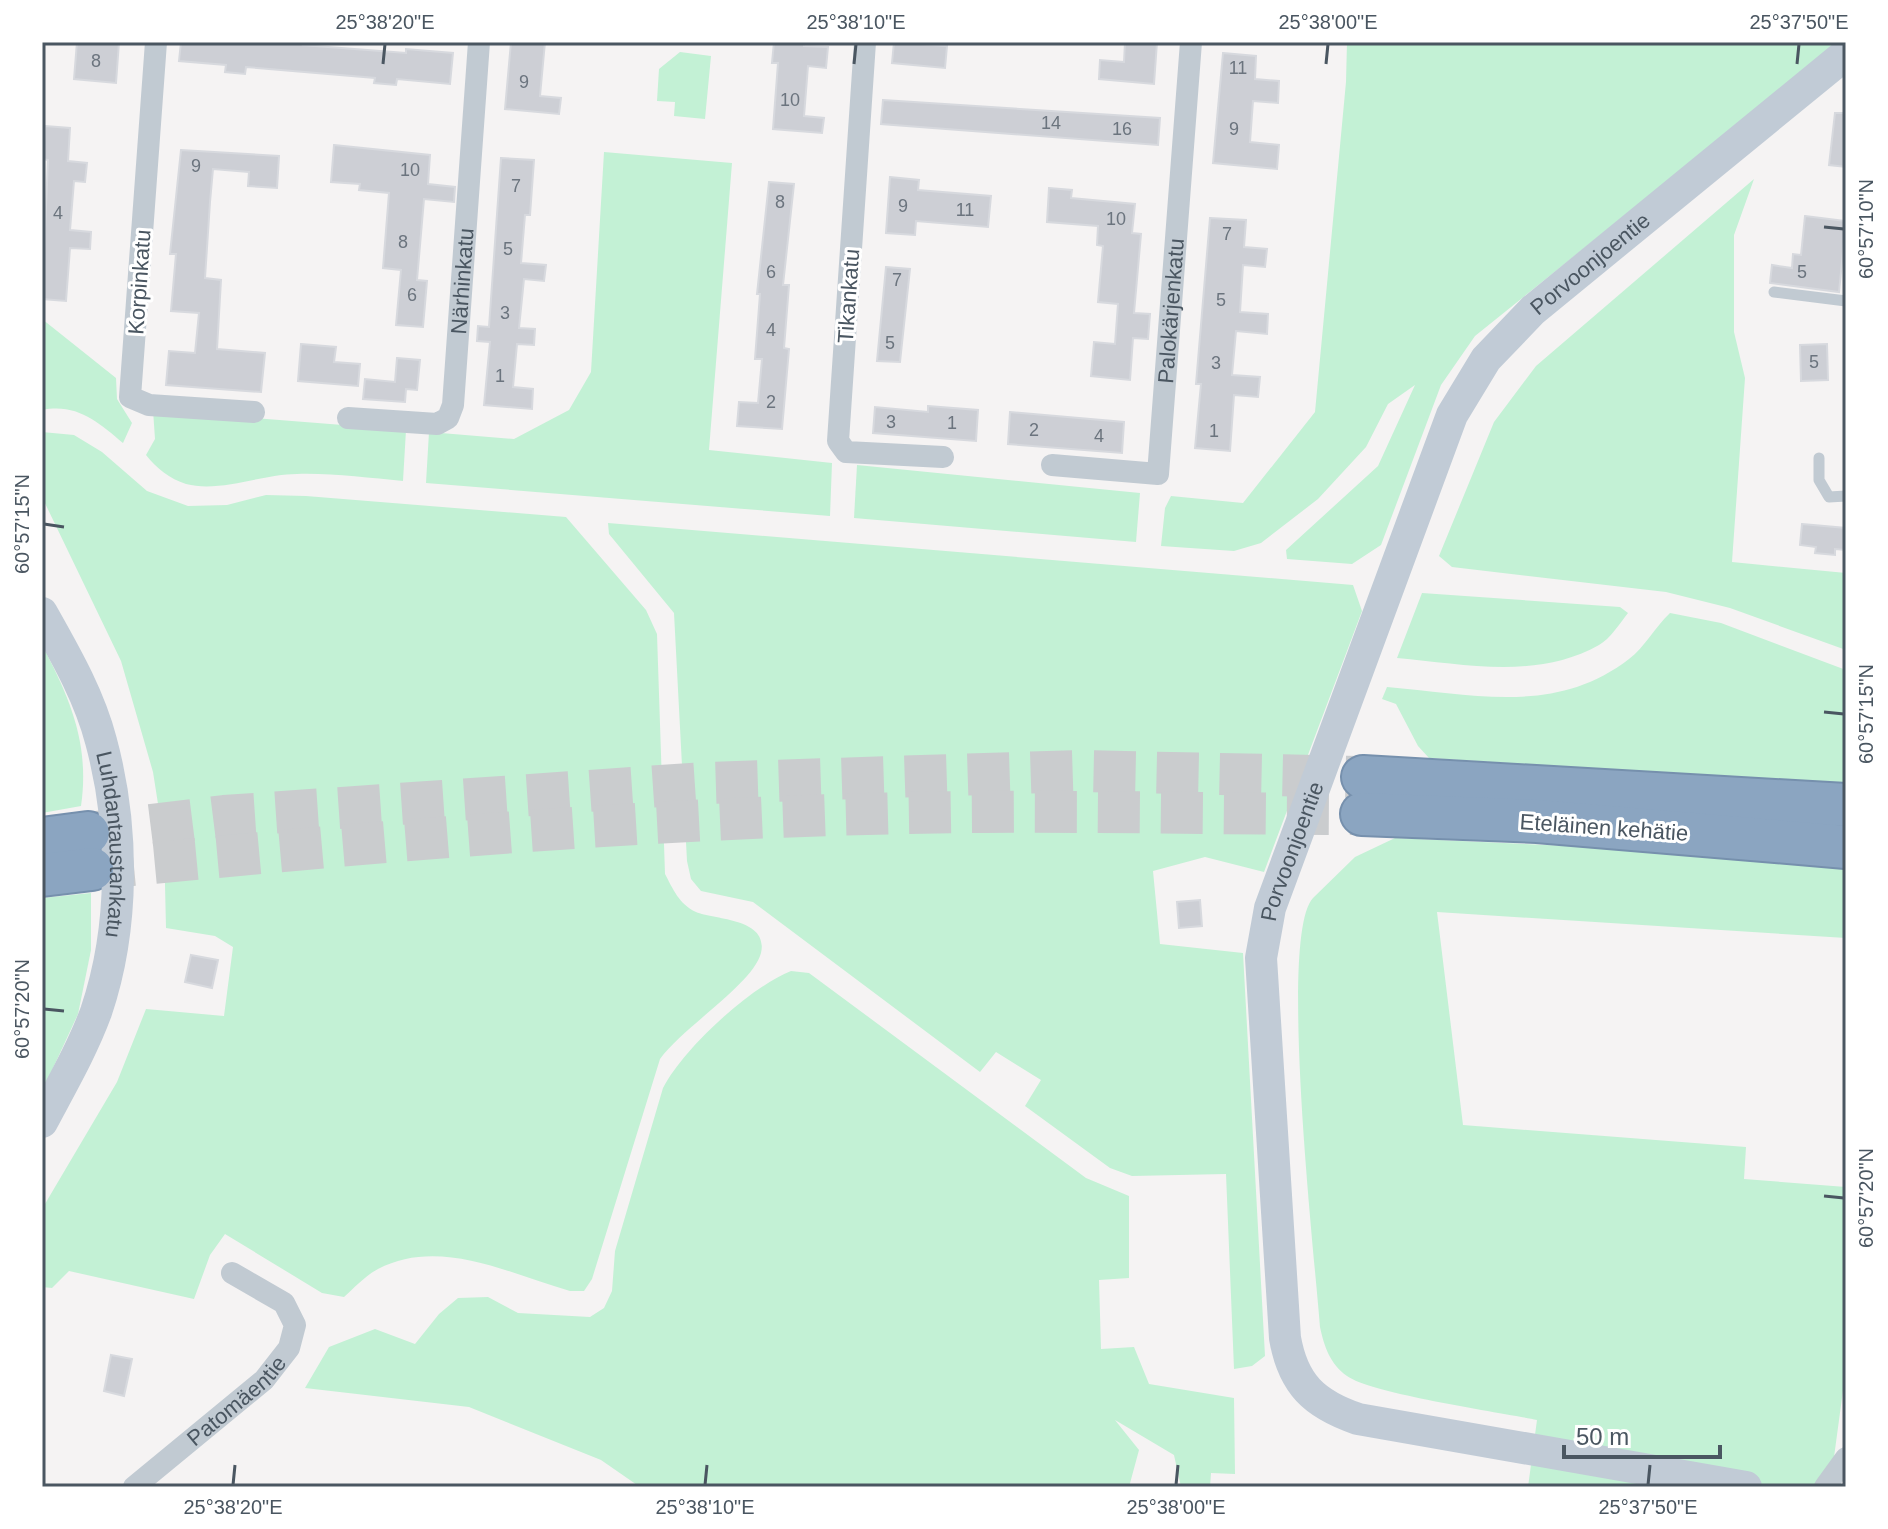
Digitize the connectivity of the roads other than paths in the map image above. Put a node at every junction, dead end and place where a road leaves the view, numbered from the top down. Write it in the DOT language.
graph roads {
  1 [pos="156,42"];
  2 [pos="479,42"];
  3 [pos="865,42"];
  4 [pos="1191,42"];
  5 [pos="1846,54"];
  6 [pos="1774,292"];
  7 [pos="1846,301"];
  8 [pos="254,412"];
  9 [pos="348,418"];
  10 [pos="943,457"];
  11 [pos="1819,458"];
  12 [pos="1052,465"];
  13 [pos="1846,496"];
  14 [pos="42,613"];
  15 [pos="1846,805"];
  16 [pos="42,839"];
  17 [pos="1846,847"];
  18 [pos="42,875"];
  19 [pos="42,1122"];
  20 [pos="232,1273"];
  21 [pos="1846,1458"];
  22 [pos="134,1487"];
  23 [pos="1746,1487"];
  24 [pos="1825,1487"];
  1 -- 8 [label="street, Korpinkatu"];
  2 -- 9 [label="street, Närhinkatu"];
  3 -- 10 [label="street, Tikankatu"];
  4 -- 12 [label="street, Palokärjenkatu"];
  5 -- 23 [label="street, Porvoonjoentie"];
  6 -- 7 [label="lane"];
  11 -- 13 [label="lane"];
  14 -- 19 [label="street, Luhdantaustankatu"];
  15 -- 17 [label="highway, Eteläinen kehätie"];
  16 -- 18 [label="highway"];
  20 -- 22 [label="street, Patomäentie"];
  21 -- 24 [label="street"];
}
